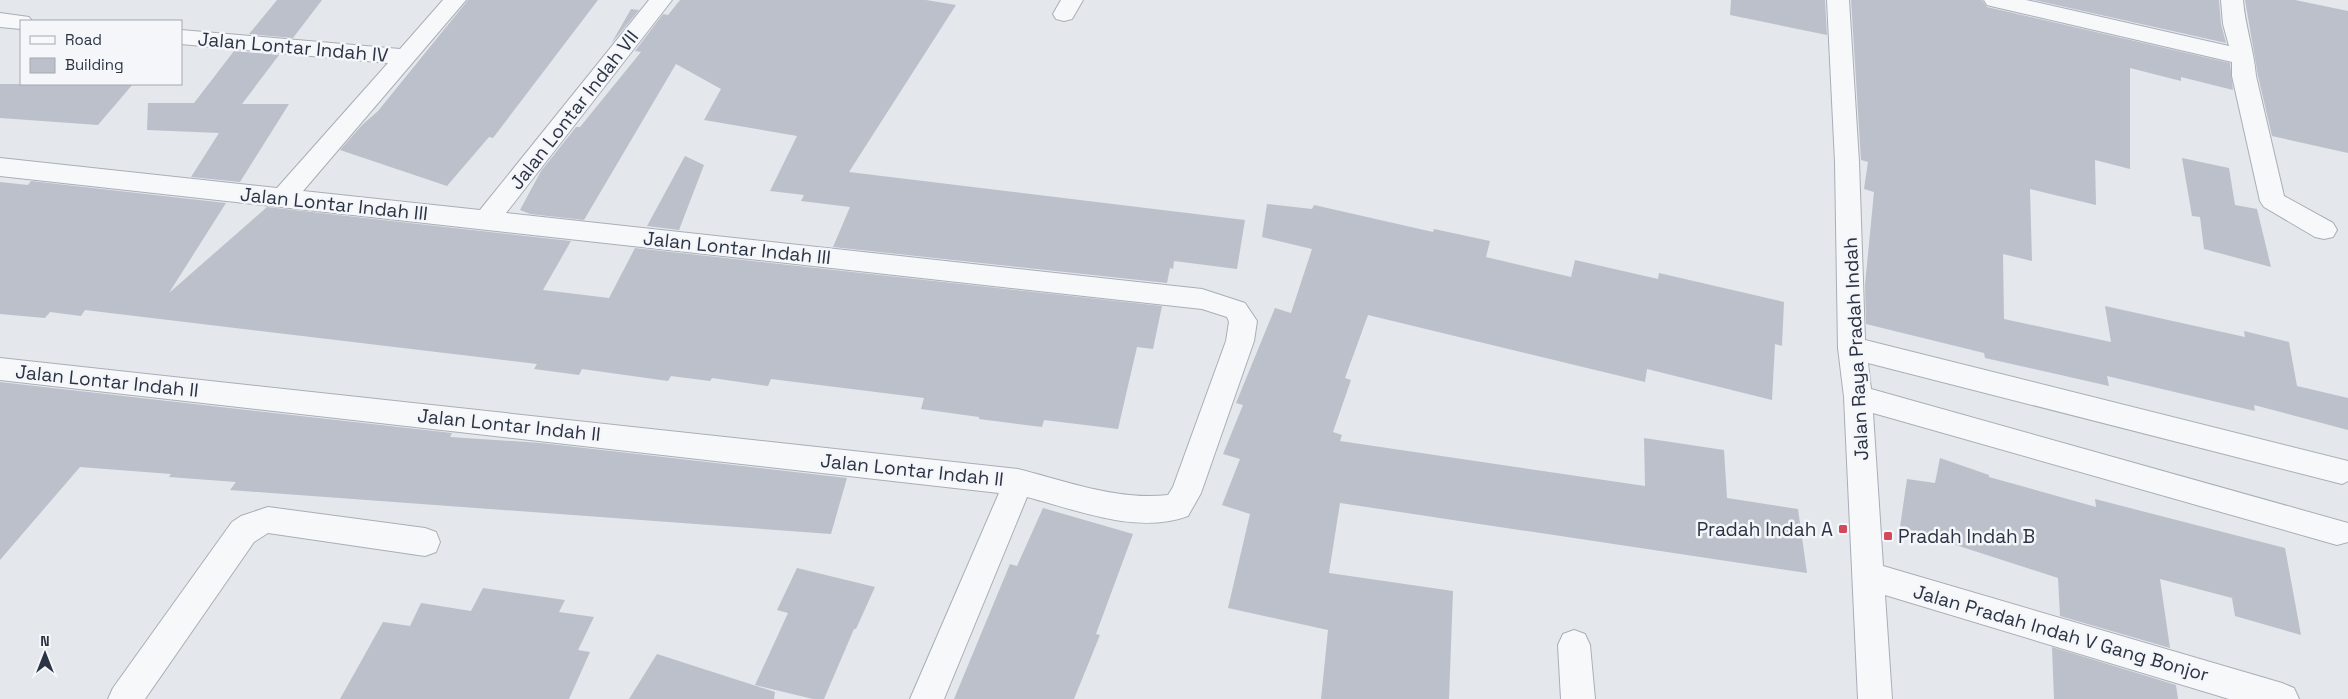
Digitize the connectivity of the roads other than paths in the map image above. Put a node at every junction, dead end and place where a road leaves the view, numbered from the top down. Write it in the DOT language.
graph roads {
  1 [pos="455,0"];
  2 [pos="661,0"];
  3 [pos="1838,0"];
  4 [pos="1995,0"];
  5 [pos="2232,0"];
  6 [pos="0,20"];
  7 [pos="20,22"];
  8 [pos="182,36"];
  9 [pos="406,57"];
  10 [pos="2243,57"];
  11 [pos="0,167"];
  12 [pos="283,198"];
  13 [pos="487,220"];
  14 [pos="2324,230"];
  15 [pos="1852,348"];
  16 [pos="0,369"];
  17 [pos="1858,397"];
  18 [pos="2342,471"];
  19 [pos="1018,482"];
  20 [pos="1152,510"];
  21 [pos="2337,532"];
  22 [pos="425,542"];
  23 [pos="1868,576"];
  24 [pos="1574,645"];
  25 [pos="125,699"];
  26 [pos="927,699"];
  27 [pos="1578,699"];
  28 [pos="1875,699"];
  29 [pos="2282,699"];
  1 -- 9 [label="street"];
  2 -- 13 [label="street, Jalan Lontar Indah VII"];
  3 -- 15 [label="street, Jalan Raya Pradah Indah"];
  4 -- 10 [label="street"];
  5 -- 10 [label="street"];
  6 -- 7 [label="street"];
  8 -- 9 [label="street, Jalan Lontar Indah IV"];
  9 -- 12 [label="street"];
  10 -- 14 [label="street"];
  11 -- 12 [label="street, Jalan Lontar Indah III"];
  12 -- 13 [label="street, Jalan Lontar Indah III"];
  13 -- 20 [label="street, Jalan Lontar Indah III"];
  15 -- 17 [label="street, Jalan Raya Pradah Indah"];
  15 -- 18 [label="street"];
  16 -- 19 [label="street, Jalan Lontar Indah II"];
  17 -- 21 [label="street"];
  17 -- 23 [label="street, Jalan Raya Pradah Indah"];
  19 -- 20 [label="street, Jalan Lontar Indah II"];
  19 -- 26 [label="street, Jalan Lontar Indah II"];
  22 -- 25 [label="street"];
  23 -- 28 [label="street, Jalan Raya Pradah Indah"];
  23 -- 29 [label="street, Jalan Pradah Indah V Gang Bonjor"];
  24 -- 27 [label="street"];
}
